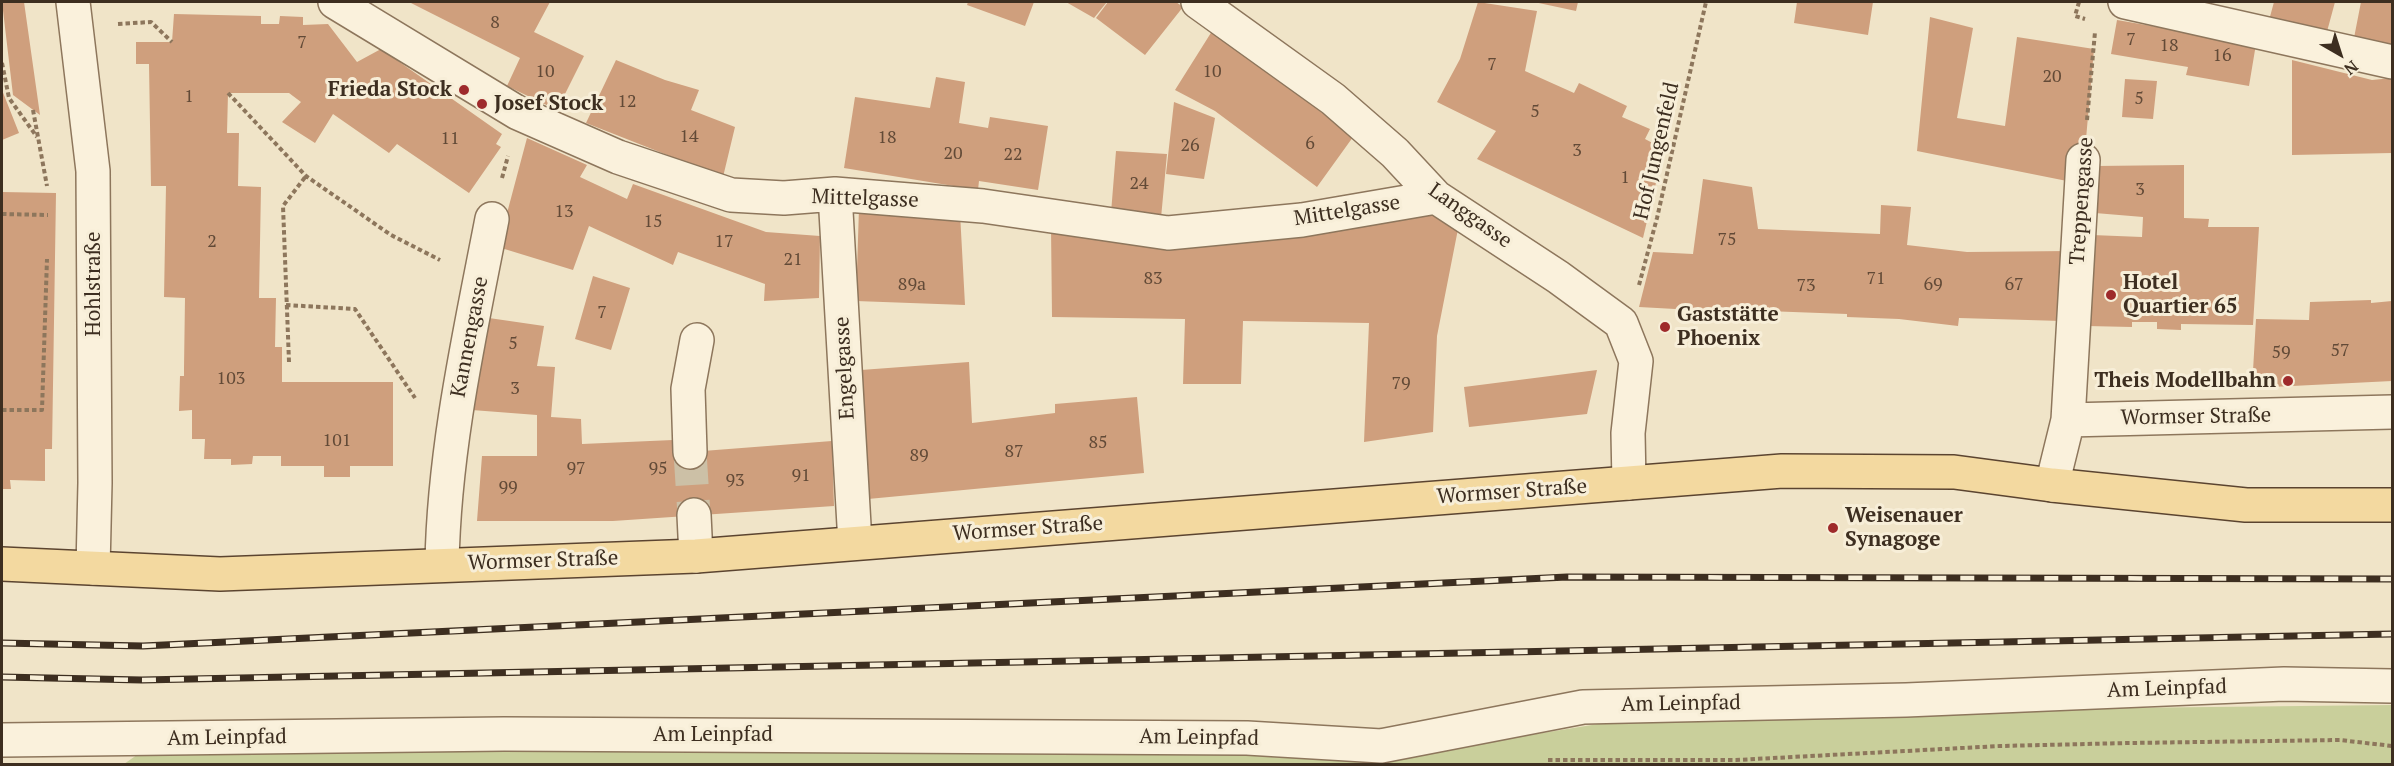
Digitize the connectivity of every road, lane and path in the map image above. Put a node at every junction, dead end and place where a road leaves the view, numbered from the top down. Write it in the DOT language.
graph roads {
  1 [pos="73,2"];
  2 [pos="335,2"];
  3 [pos="1198,2"];
  4 [pos="1706,2"];
  5 [pos="2079,2"];
  6 [pos="2125,2"];
  7 [pos="109,25"];
  8 [pos="172,42"];
  9 [pos="2392,62"];
  10 [pos="2,63"];
  11 [pos="228,93"];
  12 [pos="33,110"];
  13 [pos="518,113"];
  14 [pos="39,140"];
  15 [pos="2083,160"];
  16 [pos="306,176"];
  17 [pos="48,192"];
  18 [pos="835,194"];
  19 [pos="1436,197"];
  20 [pos="2,214"];
  21 [pos="48,215"];
  22 [pos="492,219"];
  23 [pos="48,250"];
  24 [pos="480,281"];
  25 [pos="1636,296"];
  26 [pos="286,305"];
  27 [pos="697,340"];
  28 [pos="289,362"];
  29 [pos="2,410"];
  30 [pos="2392,412"];
  31 [pos="2068,420"];
  32 [pos="454,433"];
  33 [pos="690,452"];
  34 [pos="1629,483"];
  35 [pos="2052,485"];
  36 [pos="2392,505"];
  37 [pos="694,515"];
  38 [pos="855,543"];
  39 [pos="696,556"];
  40 [pos="2,564"];
  41 [pos="442,564"];
  42 [pos="93,568"];
  43 [pos="2392,686"];
  44 [pos="2,740"];
  45 [pos="2392,746"];
  46 [pos="1537,761"];
  1 -- 42 [label="street, Hohlstraße"];
  2 -- 13 [label="street, Mittelgasse"];
  3 -- 19 [label="street, Langgasse"];
  4 -- 25 [label="path, Hof Jungenfeld"];
  5 -- 15 [label="path, Treppengasse"];
  6 -- 9 [label="street"];
  7 -- 8 [label="path"];
  10 -- 14 [label="path"];
  11 -- 16 [label="path"];
  12 -- 14 [label="path"];
  13 -- 18 [label="street, Mittelgasse"];
  13 -- 22 [label="path"];
  14 -- 17 [label="path"];
  15 -- 31 [label="street, Treppengasse"];
  16 -- 24 [label="path"];
  16 -- 26 [label="path"];
  18 -- 19 [label="street, Mittelgasse"];
  18 -- 38 [label="street, Engelgasse"];
  19 -- 34 [label="street, Langgasse"];
  20 -- 21 [label="path"];
  22 -- 24 [label="street, Kannengasse"];
  23 -- 29 [label="path"];
  24 -- 32 [label="street, Kannengasse"];
  26 -- 28 [label="path"];
  26 -- 32 [label="path"];
  27 -- 33 [label="street"];
  30 -- 31 [label="street, Wormser Straße"];
  31 -- 35 [label="street"];
  32 -- 41 [label="street, Kannengasse"];
  34 -- 35 [label="main road, Wormser Straße"];
  34 -- 38 [label="main road, Wormser Straße"];
  35 -- 36 [label="main road, Wormser Straße"];
  37 -- 39 [label="street"];
  38 -- 39 [label="main road, Wormser Straße"];
  39 -- 41 [label="main road, Wormser Straße"];
  40 -- 42 [label="main road, Wormser Straße"];
  41 -- 42 [label="main road, Wormser Straße"];
  43 -- 44 [label="street, Am Leinpfad"];
  45 -- 46 [label="path"];
}
